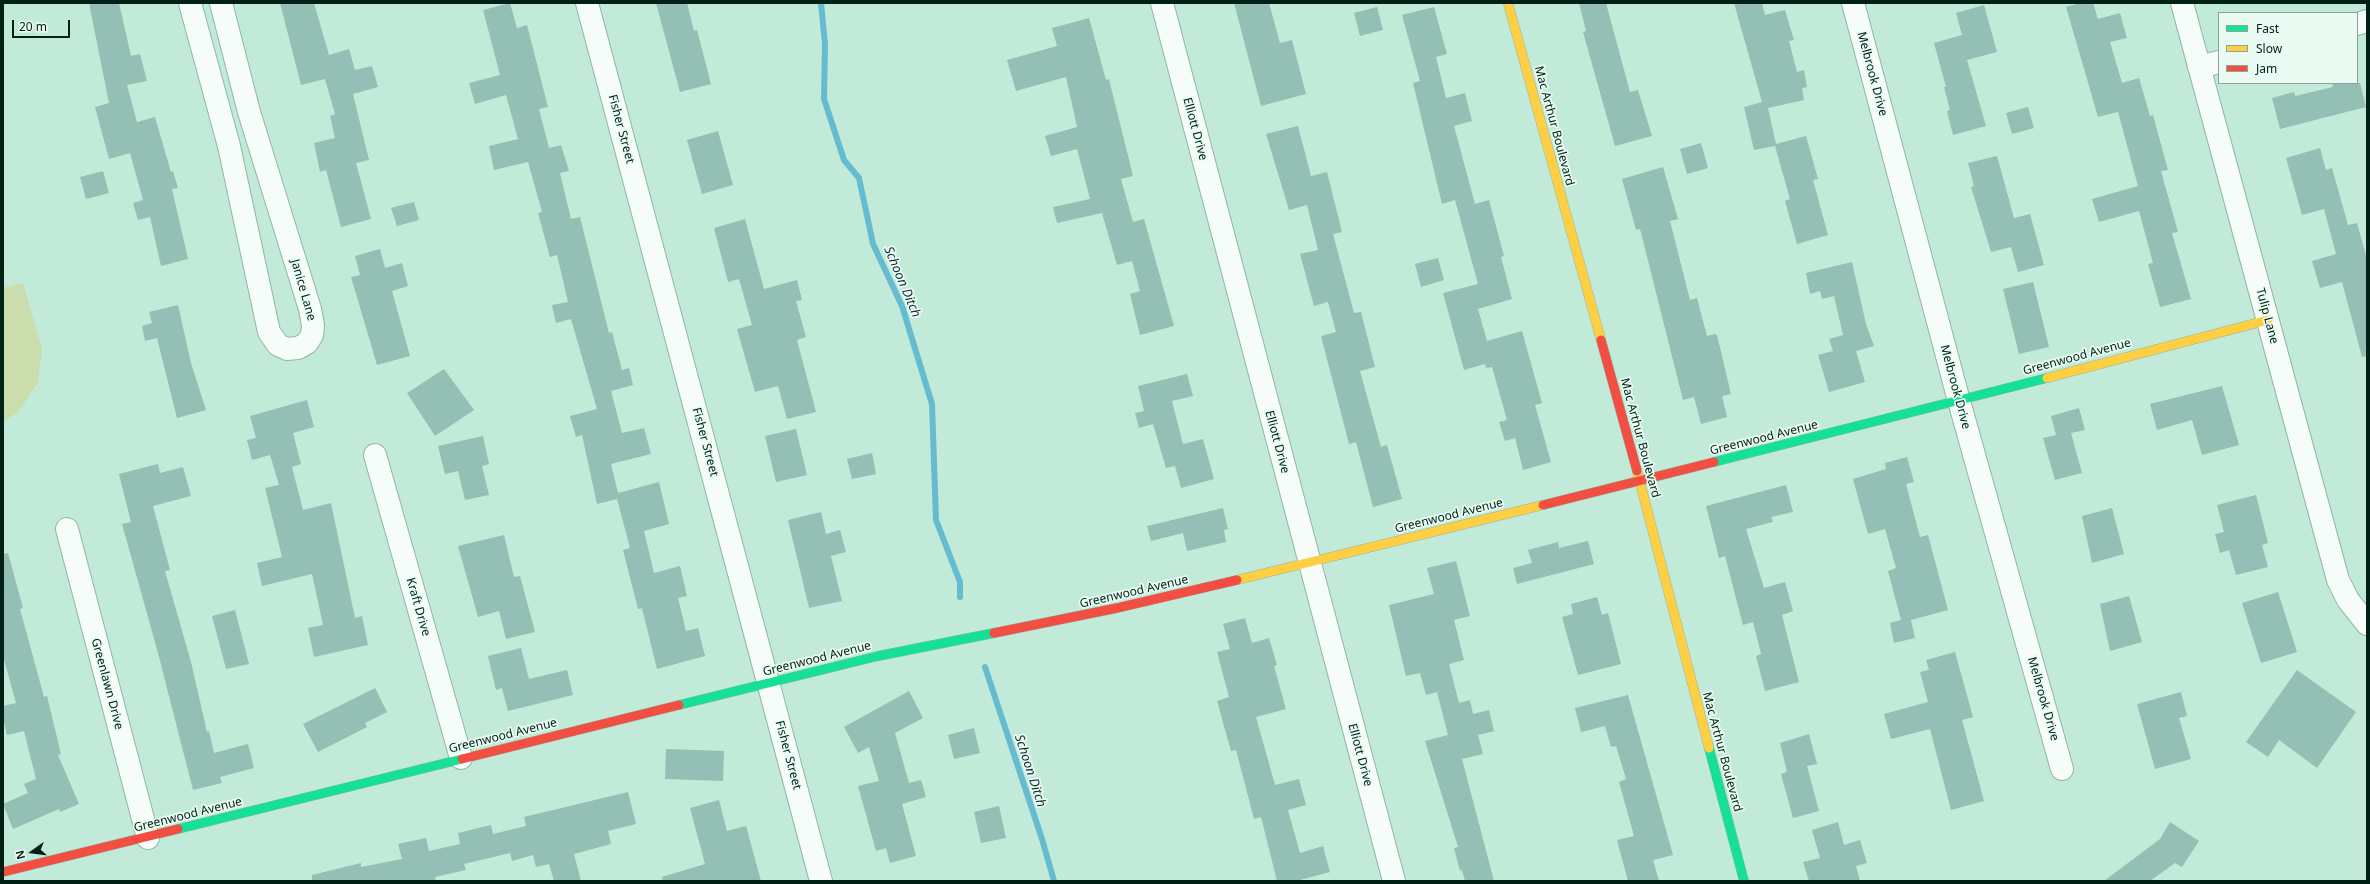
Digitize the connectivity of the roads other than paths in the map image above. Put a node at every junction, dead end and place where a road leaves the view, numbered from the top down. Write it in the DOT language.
graph roads {
  1 [pos="190,3"];
  2 [pos="221,3"];
  3 [pos="587,3"];
  4 [pos="1162,3"];
  5 [pos="1508,3"];
  6 [pos="1853,3"];
  7 [pos="2182,3"];
  8 [pos="2209,65"];
  9 [pos="2268,320"];
  10 [pos="1959,401"];
  11 [pos="376,455"];
  12 [pos="1640,481"];
  13 [pos="67,530"];
  14 [pos="1309,563"];
  15 [pos="2366,624"];
  16 [pos="769,684"];
  17 [pos="461,758"];
  18 [pos="2062,769"];
  19 [pos="148,838"];
  20 [pos="3,872"];
  21 [pos="821,881"];
  22 [pos="1394,881"];
  23 [pos="1744,881"];
  1 -- 2 [label="street, Janice Lane"];
  3 -- 16 [label="street, Fisher Street"];
  4 -- 14 [label="street, Elliott Drive"];
  5 -- 12 [label="street, Mac Arthur Boulevard"];
  6 -- 10 [label="street, Melbrook Drive"];
  7 -- 8 [label="street, Tulip Lane"];
  8 -- 9 [label="street, Tulip Lane"];
  9 -- 10 [label="street, Greenwood Avenue"];
  9 -- 15 [label="street, Tulip Lane"];
  10 -- 12 [label="street, Greenwood Avenue"];
  10 -- 18 [label="street, Melbrook Drive"];
  11 -- 17 [label="street, Kraft Drive"];
  12 -- 14 [label="street, Greenwood Avenue"];
  12 -- 23 [label="street, Mac Arthur Boulevard"];
  13 -- 19 [label="street, Greenlawn Drive"];
  14 -- 16 [label="street, Greenwood Avenue"];
  14 -- 22 [label="street, Elliott Drive"];
  16 -- 17 [label="street, Greenwood Avenue"];
  16 -- 21 [label="street, Fisher Street"];
  17 -- 19 [label="street, Greenwood Avenue"];
  19 -- 20 [label="street, Greenwood Avenue"];
}
